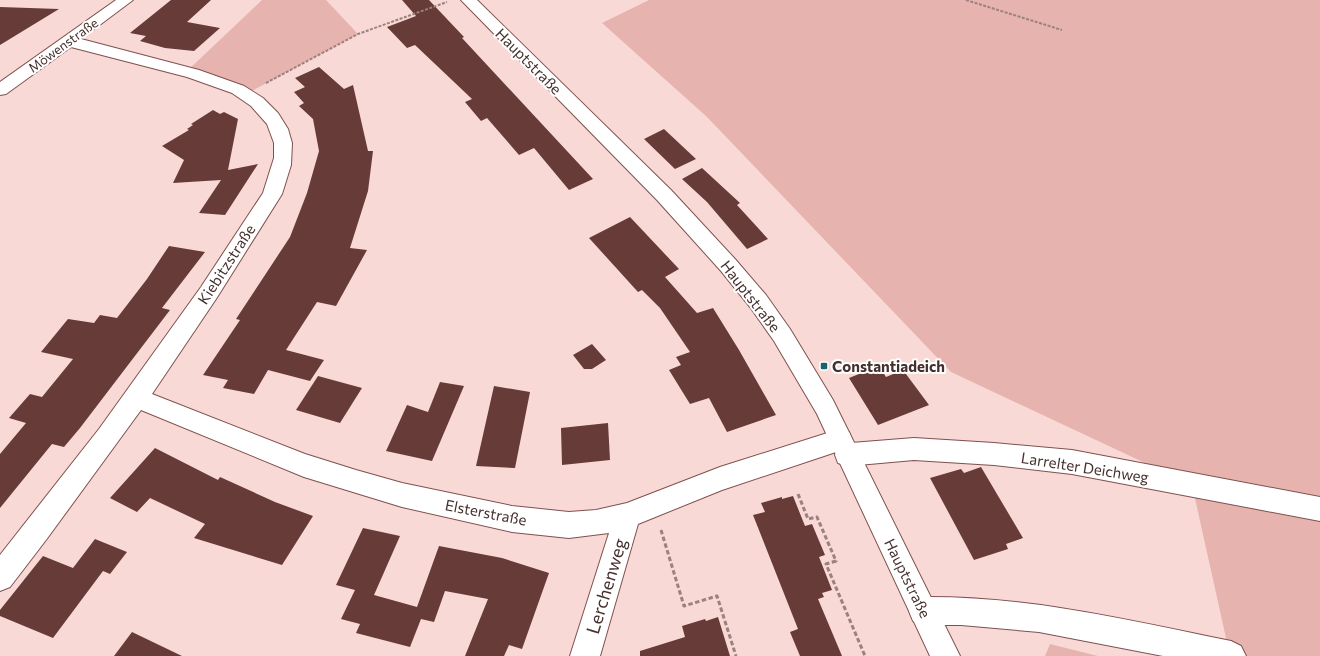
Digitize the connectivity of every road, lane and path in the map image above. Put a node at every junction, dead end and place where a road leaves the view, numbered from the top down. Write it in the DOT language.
graph roads {
  1 [pos="126,0"];
  2 [pos="453,0"];
  3 [pos="468,0"];
  4 [pos="966,0"];
  5 [pos="1062,30"];
  6 [pos="68,41"];
  7 [pos="0,90"];
  8 [pos="246,94"];
  9 [pos="137,398"];
  10 [pos="843,447"];
  11 [pos="798,494"];
  12 [pos="654,504"];
  13 [pos="1320,509"];
  14 [pos="627,516"];
  15 [pos="0,577"];
  16 [pos="923,610"];
  17 [pos="585,656"];
  18 [pos="736,656"];
  19 [pos="865,656"];
  20 [pos="945,656"];
  21 [pos="1231,656"];
  1 -- 6 [label="street, Möwenstraße"];
  2 -- 8 [label="path"];
  3 -- 10 [label="street, Hauptstraße"];
  4 -- 5 [label="path"];
  6 -- 7 [label="street, Möwenstraße"];
  6 -- 8 [label="street, Kiebitzstraße"];
  8 -- 9 [label="street, Kiebitzstraße"];
  9 -- 14 [label="street, Elsterstraße"];
  9 -- 15 [label="street, Kiebitzstraße"];
  10 -- 12 [label="street, Elsterstraße"];
  10 -- 13 [label="street, Larrelter Deichweg"];
  10 -- 16 [label="street, Hauptstraße"];
  11 -- 19 [label="path"];
  12 -- 14 [label="street, Elsterstraße"];
  12 -- 18 [label="path"];
  14 -- 17 [label="street, Lerchenweg"];
  16 -- 20 [label="street, Hauptstraße"];
  16 -- 21 [label="street"];
}
